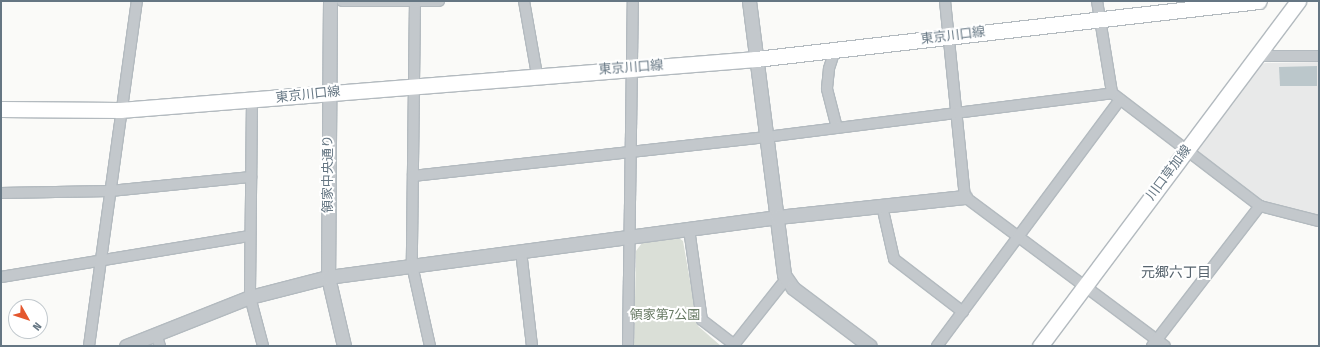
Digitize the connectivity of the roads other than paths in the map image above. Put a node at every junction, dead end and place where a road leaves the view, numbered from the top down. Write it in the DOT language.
graph roads {
  1 [pos="137,1"];
  2 [pos="330,1"];
  3 [pos="342,1"];
  4 [pos="439,1"];
  5 [pos="524,1"];
  6 [pos="633,1"];
  7 [pos="749,1"];
  8 [pos="945,1"];
  9 [pos="1097,1"];
  10 [pos="1259,1"];
  11 [pos="1298,1"];
  12 [pos="415,2"];
  13 [pos="1220,3"];
  14 [pos="1099,19"];
  15 [pos="948,36"];
  16 [pos="835,50"];
  17 [pos="1257,56"];
  18 [pos="1319,56"];
  19 [pos="756,59"];
  20 [pos="632,68"];
  21 [pos="537,75"];
  22 [pos="413,86"];
  23 [pos="329,92"];
  24 [pos="1116,97"];
  25 [pos="252,100"];
  26 [pos="1,109"];
  27 [pos="120,110"];
  28 [pos="957,114"];
  29 [pos="837,128"];
  30 [pos="766,136"];
  31 [pos="631,150"];
  32 [pos="1186,151"];
  33 [pos="413,176"];
  34 [pos="250,177"];
  35 [pos="110,191"];
  36 [pos="1,193"];
  37 [pos="965,198"];
  38 [pos="882,206"];
  39 [pos="1260,206"];
  40 [pos="776,217"];
  41 [pos="1319,220"];
  42 [pos="689,229"];
  43 [pos="250,236"];
  44 [pos="630,237"];
  45 [pos="1019,237"];
  46 [pos="521,251"];
  47 [pos="100,263"];
  48 [pos="412,265"];
  49 [pos="1,277"];
  50 [pos="328,278"];
  51 [pos="786,279"];
  52 [pos="1085,286"];
  53 [pos="250,297"];
  54 [pos="963,312"];
  55 [pos="158,340"];
  56 [pos="1154,343"];
  57 [pos="89,346"];
  58 [pos="126,346"];
  59 [pos="263,346"];
  60 [pos="344,346"];
  61 [pos="430,346"];
  62 [pos="532,346"];
  63 [pos="628,346"];
  64 [pos="734,346"];
  65 [pos="870,346"];
  66 [pos="937,346"];
  67 [pos="1040,346"];
  68 [pos="1165,346"];
  1 -- 27 [label="street"];
  2 -- 23 [label="street, 領家中央通り"];
  3 -- 12 [label="street"];
  4 -- 12 [label="street"];
  5 -- 21 [label="street"];
  6 -- 20 [label="street"];
  7 -- 19 [label="street"];
  8 -- 15 [label="street"];
  9 -- 14 [label="street"];
  10 -- 13 [label="main road, 東京川口線"];
  11 -- 17 [label="main road, 川口草加線"];
  12 -- 22 [label="street"];
  13 -- 14 [label="main road, 東京川口線"];
  14 -- 15 [label="main road, 東京川口線"];
  14 -- 24 [label="street"];
  15 -- 16 [label="main road, 東京川口線"];
  15 -- 28 [label="street"];
  16 -- 19 [label="main road, 東京川口線"];
  16 -- 29 [label="street"];
  17 -- 18 [label="street"];
  17 -- 32 [label="main road, 川口草加線"];
  19 -- 20 [label="main road, 東京川口線"];
  19 -- 30 [label="street"];
  20 -- 21 [label="main road, 東京川口線"];
  20 -- 31 [label="street"];
  21 -- 22 [label="main road, 東京川口線"];
  22 -- 23 [label="main road, 東京川口線"];
  22 -- 33 [label="street"];
  23 -- 25 [label="main road, 東京川口線"];
  23 -- 50 [label="street, 領家中央通り"];
  24 -- 28 [label="street"];
  24 -- 32 [label="street"];
  24 -- 45 [label="street"];
  25 -- 27 [label="main road, 東京川口線"];
  25 -- 34 [label="street"];
  26 -- 27 [label="main road, 東京川口線"];
  27 -- 35 [label="street"];
  28 -- 29 [label="street"];
  28 -- 37 [label="street"];
  29 -- 30 [label="street"];
  30 -- 31 [label="street"];
  30 -- 40 [label="street"];
  31 -- 33 [label="street"];
  31 -- 44 [label="street"];
  32 -- 39 [label="street"];
  32 -- 52 [label="main road, 川口草加線"];
  33 -- 48 [label="street"];
  34 -- 35 [label="street"];
  34 -- 43 [label="street"];
  35 -- 36 [label="street"];
  35 -- 47 [label="street"];
  37 -- 38 [label="street"];
  37 -- 45 [label="street"];
  38 -- 40 [label="street"];
  38 -- 54 [label="street"];
  39 -- 41 [label="street"];
  39 -- 56 [label="street"];
  40 -- 42 [label="street"];
  40 -- 51 [label="street"];
  42 -- 44 [label="street"];
  42 -- 64 [label="street"];
  43 -- 47 [label="street"];
  43 -- 53 [label="street"];
  44 -- 46 [label="street"];
  44 -- 63 [label="street"];
  45 -- 52 [label="street"];
  45 -- 54 [label="street"];
  46 -- 48 [label="street"];
  46 -- 62 [label="street"];
  47 -- 49 [label="street"];
  47 -- 57 [label="street"];
  48 -- 50 [label="street"];
  48 -- 61 [label="street"];
  50 -- 53 [label="street"];
  50 -- 60 [label="street, 領家中央通り"];
  51 -- 64 [label="street"];
  51 -- 65 [label="street"];
  52 -- 56 [label="street"];
  52 -- 67 [label="main road, 川口草加線"];
  53 -- 55 [label="street"];
  53 -- 59 [label="street"];
  54 -- 66 [label="street"];
  55 -- 58 [label="street"];
  56 -- 68 [label="street"];
}
